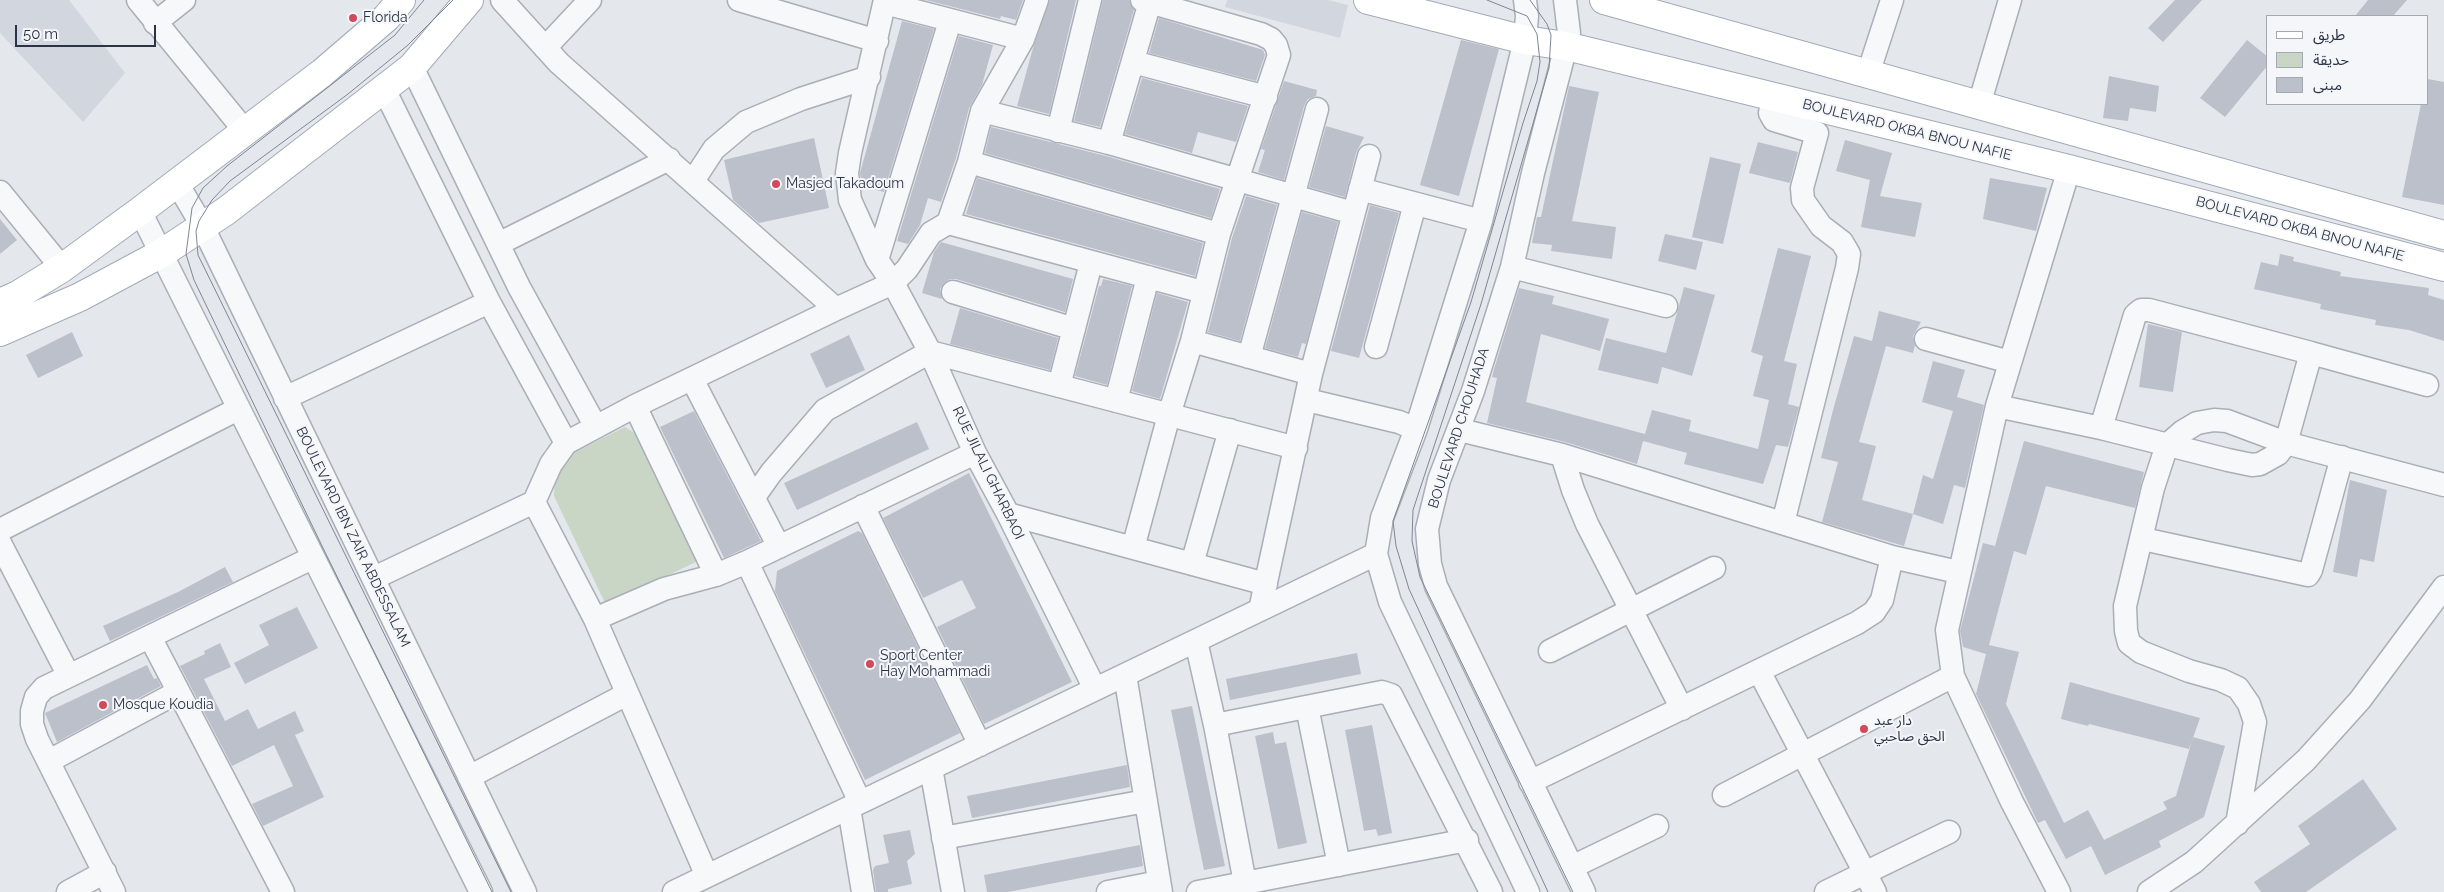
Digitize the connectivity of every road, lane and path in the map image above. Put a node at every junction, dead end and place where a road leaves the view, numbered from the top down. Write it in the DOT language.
graph roads {
  1 [pos="138,0"];
  2 [pos="184,0"];
  3 [pos="401,0"];
  4 [pos="469,0"];
  5 [pos="502,0"];
  6 [pos="590,0"];
  7 [pos="739,0"];
  8 [pos="1037,0"];
  9 [pos="1090,0"];
  10 [pos="1368,0"];
  11 [pos="1525,0"];
  12 [pos="1566,0"];
  13 [pos="1604,0"];
  14 [pos="1892,0"];
  15 [pos="2010,0"];
  16 [pos="885,1"];
  17 [pos="1146,1"];
  18 [pos="950,21"];
  19 [pos="155,23"];
  20 [pos="1023,39"];
  21 [pos="1525,40"];
  22 [pos="878,41"];
  23 [pos="1566,46"];
  24 [pos="545,48"];
  25 [pos="1133,62"];
  26 [pos="412,66"];
  27 [pos="1868,74"];
  28 [pos="869,77"];
  29 [pos="384,89"];
  30 [pos="1266,98"];
  31 [pos="1979,105"];
  32 [pos="1318,110"];
  33 [pos="982,111"];
  34 [pos="1820,121"];
  35 [pos="246,131"];
  36 [pos="1058,131"];
  37 [pos="1109,143"];
  38 [pos="1369,156"];
  39 [pos="669,159"];
  40 [pos="969,162"];
  41 [pos="2070,169"];
  42 [pos="1238,180"];
  43 [pos="693,181"];
  44 [pos="177,183"];
  45 [pos="1360,189"];
  46 [pos="0,192"];
  47 [pos="1293,197"];
  48 [pos="1415,204"];
  49 [pos="140,212"];
  50 [pos="1353,213"];
  51 [pos="1481,220"];
  52 [pos="948,223"];
  53 [pos="202,227"];
  54 [pos="1219,234"];
  55 [pos="2444,236"];
  56 [pos="498,244"];
  57 [pos="162,252"];
  58 [pos="877,260"];
  59 [pos="1091,263"];
  60 [pos="1512,267"];
  61 [pos="2444,267"];
  62 [pos="62,268"];
  63 [pos="1148,277"];
  64 [pos="893,284"];
  65 [pos="953,292"];
  66 [pos="1203,292"];
  67 [pos="528,302"];
  68 [pos="0,303"];
  69 [pos="1666,306"];
  70 [pos="836,309"];
  71 [pos="493,310"];
  72 [pos="1074,329"];
  73 [pos="0,332"];
  74 [pos="1926,339"];
  75 [pos="1192,341"];
  76 [pos="1376,347"];
  77 [pos="930,352"];
  78 [pos="2311,353"];
  79 [pos="1249,357"];
  80 [pos="2010,362"];
  81 [pos="1311,374"];
  82 [pos="692,379"];
  83 [pos="2426,385"];
  84 [pos="1059,386"];
  85 [pos="286,398"];
  86 [pos="1307,400"];
  87 [pos="1116,401"];
  88 [pos="635,406"];
  89 [pos="1997,406"];
  90 [pos="238,409"];
  91 [pos="1169,415"];
  92 [pos="596,427"];
  93 [pos="2101,428"];
  94 [pos="1416,429"];
  95 [pos="1230,430"];
  96 [pos="1460,430"];
  97 [pos="566,443"];
  98 [pos="2286,443"];
  99 [pos="2167,445"];
  100 [pos="1296,448"];
  101 [pos="975,453"];
  102 [pos="1562,455"];
  103 [pos="2342,457"];
  104 [pos="2444,485"];
  105 [pos="754,497"];
  106 [pos="534,502"];
  107 [pos="863,506"];
  108 [pos="1008,514"];
  109 [pos="1783,523"];
  110 [pos="0,530"];
  111 [pos="2143,539"];
  112 [pos="0,543"];
  113 [pos="779,547"];
  114 [pos="1133,548"];
  115 [pos="1376,554"];
  116 [pos="1892,557"];
  117 [pos="312,558"];
  118 [pos="747,562"];
  119 [pos="1192,564"];
  120 [pos="1714,568"];
  121 [pos="1958,572"];
  122 [pos="716,575"];
  123 [pos="374,578"];
  124 [pos="1266,584"];
  125 [pos="2444,588"];
  126 [pos="1260,610"];
  127 [pos="1632,610"];
  128 [pos="595,619"];
  129 [pos="150,637"];
  130 [pos="1196,641"];
  131 [pos="1550,651"];
  132 [pos="1759,671"];
  133 [pos="1125,675"];
  134 [pos="69,676"];
  135 [pos="1953,676"];
  136 [pos="1095,689"];
  137 [pos="178,692"];
  138 [pos="627,694"];
  139 [pos="1307,708"];
  140 [pos="1682,709"];
  141 [pos="1215,725"];
  142 [pos="980,745"];
  143 [pos="1801,754"];
  144 [pos="48,761"];
  145 [pos="931,768"];
  146 [pos="468,777"];
  147 [pos="1530,782"];
  148 [pos="1724,795"];
  149 [pos="1146,801"];
  150 [pos="855,805"];
  151 [pos="2237,824"];
  152 [pos="1658,826"];
  153 [pos="1948,832"];
  154 [pos="943,838"];
  155 [pos="1467,840"];
  156 [pos="1339,865"];
  157 [pos="1572,867"];
  158 [pos="707,876"];
  159 [pos="109,882"];
  160 [pos="1245,883"];
  161 [pos="1870,883"];
  162 [pos="1160,887"];
  163 [pos="68,892"];
  164 [pos="282,892"];
  165 [pos="481,892"];
  166 [pos="526,892"];
  167 [pos="674,892"];
  168 [pos="863,892"];
  169 [pos="953,892"];
  170 [pos="1108,892"];
  171 [pos="1198,892"];
  172 [pos="1491,892"];
  173 [pos="1528,892"];
  174 [pos="1584,892"];
  175 [pos="1826,892"];
  176 [pos="2059,892"];
  177 [pos="2149,892"];
  1 -- 19 [label="street"];
  2 -- 19 [label="street"];
  3 -- 35 [label="main road"];
  4 -- 26 [label="main road"];
  5 -- 24 [label="street"];
  6 -- 24 [label="street"];
  7 -- 22 [label="street"];
  8 -- 20 [label="street"];
  9 -- 36 [label="street"];
  10 -- 21 [label="main road, BOULEVARD OKBA BNOU NAFIE"];
  11 -- 21 [label="street"];
  12 -- 23 [label="street, BOULEVARD CHOUHADA"];
  13 -- 27 [label="main road"];
  14 -- 27 [label="street"];
  15 -- 31 [label="street"];
  16 -- 18 [label="street"];
  16 -- 22 [label="street, RUE JILALI GHARBAOI"];
  17 -- 25 [label="street"];
  17 -- 30 [label="street"];
  18 -- 20 [label="street"];
  18 -- 58 [label="street"];
  19 -- 35 [label="street"];
  20 -- 33 [label="street"];
  21 -- 23 [label="main road, BOULEVARD OKBA BNOU NAFIE"];
  21 -- 51 [label="street"];
  22 -- 28 [label="street, RUE JILALI GHARBAOI"];
  23 -- 34 [label="main road, BOULEVARD OKBA BNOU NAFIE"];
  23 -- 60 [label="street, BOULEVARD CHOUHADA"];
  24 -- 39 [label="street"];
  25 -- 30 [label="street"];
  25 -- 37 [label="street"];
  26 -- 29 [label="main road"];
  26 -- 56 [label="street"];
  27 -- 31 [label="main road"];
  28 -- 43 [label="street"];
  28 -- 58 [label="street, RUE JILALI GHARBAOI"];
  29 -- 53 [label="main road"];
  29 -- 71 [label="street"];
  30 -- 42 [label="street"];
  31 -- 55 [label="main road"];
  32 -- 47 [label="street"];
  33 -- 36 [label="street"];
  33 -- 40 [label="street"];
  34 -- 41 [label="main road, BOULEVARD OKBA BNOU NAFIE"];
  34 -- 109 [label="street"];
  35 -- 44 [label="main road"];
  36 -- 37 [label="street"];
  37 -- 42 [label="street"];
  38 -- 45 [label="street"];
  39 -- 43 [label="street"];
  39 -- 56 [label="street"];
  40 -- 52 [label="street"];
  40 -- 54 [label="street"];
  41 -- 61 [label="main road, BOULEVARD OKBA BNOU NAFIE"];
  41 -- 80 [label="street"];
  42 -- 47 [label="street"];
  42 -- 54 [label="street"];
  43 -- 70 [label="street"];
  44 -- 49 [label="main road"];
  44 -- 53 [label="street, BOULEVARD IBN ZAIR ABDESSALAM"];
  45 -- 48 [label="street"];
  45 -- 50 [label="street"];
  46 -- 62 [label="street"];
  47 -- 50 [label="street"];
  47 -- 79 [label="street"];
  48 -- 51 [label="street"];
  48 -- 76 [label="street"];
  49 -- 57 [label="street"];
  49 -- 62 [label="main road"];
  50 -- 81 [label="street"];
  51 -- 94 [label="street"];
  52 -- 59 [label="street"];
  52 -- 64 [label="street"];
  53 -- 57 [label="main road"];
  53 -- 85 [label="street, BOULEVARD IBN ZAIR ABDESSALAM"];
  54 -- 66 [label="street"];
  56 -- 67 [label="street"];
  57 -- 73 [label="main road"];
  57 -- 90 [label="street"];
  58 -- 64 [label="street, RUE JILALI GHARBAOI"];
  59 -- 63 [label="street"];
  59 -- 72 [label="street"];
  60 -- 69 [label="street"];
  60 -- 96 [label="street, BOULEVARD CHOUHADA"];
  62 -- 68 [label="main road"];
  63 -- 66 [label="street"];
  63 -- 87 [label="street"];
  64 -- 70 [label="street"];
  64 -- 77 [label="street, RUE JILALI GHARBAOI"];
  65 -- 72 [label="street"];
  66 -- 75 [label="street"];
  67 -- 71 [label="street"];
  67 -- 92 [label="street"];
  70 -- 82 [label="street"];
  71 -- 85 [label="street"];
  71 -- 97 [label="street"];
  72 -- 84 [label="street"];
  74 -- 80 [label="street"];
  75 -- 79 [label="street"];
  75 -- 91 [label="street"];
  77 -- 84 [label="street"];
  77 -- 101 [label="street, RUE JILALI GHARBAOI"];
  77 -- 105 [label="street"];
  78 -- 83 [label="street"];
  78 -- 93 [label="street"];
  78 -- 98 [label="street"];
  79 -- 81 [label="street"];
  80 -- 89 [label="street"];
  81 -- 86 [label="street"];
  82 -- 88 [label="street"];
  82 -- 105 [label="street"];
  84 -- 87 [label="street"];
  85 -- 123 [label="street, BOULEVARD IBN ZAIR ABDESSALAM"];
  86 -- 94 [label="street"];
  86 -- 100 [label="street"];
  87 -- 91 [label="street"];
  88 -- 92 [label="street"];
  88 -- 122 [label="street"];
  89 -- 93 [label="street"];
  89 -- 121 [label="street"];
  90 -- 110 [label="street"];
  90 -- 117 [label="street"];
  91 -- 95 [label="street"];
  91 -- 114 [label="street"];
  92 -- 97 [label="street"];
  93 -- 99 [label="street"];
  94 -- 115 [label="street"];
  95 -- 100 [label="street"];
  95 -- 119 [label="street"];
  96 -- 102 [label="street"];
  96 -- 147 [label="street, BOULEVARD CHOUHADA"];
  97 -- 106 [label="street"];
  98 -- 99 [label="street"];
  98 -- 99 [label="street"];
  98 -- 103 [label="street"];
  99 -- 111 [label="street"];
  100 -- 124 [label="street"];
  101 -- 107 [label="street"];
  101 -- 108 [label="street, RUE JILALI GHARBAOI"];
  102 -- 109 [label="street"];
  102 -- 127 [label="street"];
  103 -- 104 [label="street"];
  103 -- 111 [label="street"];
  105 -- 113 [label="street"];
  106 -- 123 [label="street"];
  106 -- 128 [label="street"];
  107 -- 113 [label="street"];
  107 -- 142 [label="street"];
  108 -- 114 [label="street"];
  108 -- 136 [label="street, RUE JILALI GHARBAOI"];
  109 -- 116 [label="street"];
  111 -- 151 [label="street"];
  112 -- 134 [label="street"];
  113 -- 118 [label="street"];
  114 -- 119 [label="street"];
  115 -- 126 [label="street"];
  115 -- 173 [label="street"];
  116 -- 121 [label="street"];
  116 -- 132 [label="street"];
  117 -- 129 [label="street"];
  117 -- 165 [label="street"];
  118 -- 122 [label="street"];
  118 -- 150 [label="street"];
  119 -- 124 [label="street"];
  120 -- 127 [label="street"];
  121 -- 135 [label="street"];
  122 -- 128 [label="street"];
  123 -- 146 [label="street, BOULEVARD IBN ZAIR ABDESSALAM"];
  124 -- 126 [label="street"];
  125 -- 151 [label="street"];
  126 -- 130 [label="street"];
  127 -- 131 [label="street"];
  127 -- 140 [label="street"];
  128 -- 138 [label="street"];
  129 -- 134 [label="street"];
  129 -- 137 [label="street"];
  130 -- 133 [label="street"];
  130 -- 141 [label="street"];
  132 -- 140 [label="street"];
  132 -- 143 [label="street"];
  133 -- 136 [label="street"];
  133 -- 149 [label="street"];
  134 -- 144 [label="street"];
  135 -- 143 [label="street"];
  135 -- 176 [label="street"];
  136 -- 142 [label="street"];
  137 -- 144 [label="street"];
  137 -- 164 [label="street"];
  138 -- 146 [label="street"];
  138 -- 158 [label="street"];
  139 -- 141 [label="street"];
  139 -- 155 [label="street"];
  139 -- 156 [label="street"];
  140 -- 147 [label="street"];
  141 -- 160 [label="street"];
  142 -- 145 [label="street"];
  143 -- 148 [label="street"];
  143 -- 161 [label="street"];
  144 -- 159 [label="street"];
  145 -- 150 [label="street"];
  145 -- 154 [label="street"];
  146 -- 166 [label="street, BOULEVARD IBN ZAIR ABDESSALAM"];
  147 -- 157 [label="street, BOULEVARD CHOUHADA"];
  149 -- 154 [label="street"];
  149 -- 162 [label="street"];
  150 -- 158 [label="street"];
  150 -- 168 [label="street"];
  151 -- 177 [label="street"];
  152 -- 157 [label="street"];
  153 -- 161 [label="street"];
  154 -- 169 [label="street"];
  155 -- 156 [label="street"];
  155 -- 172 [label="street"];
  156 -- 160 [label="street"];
  157 -- 174 [label="street, BOULEVARD CHOUHADA"];
  158 -- 167 [label="street"];
  159 -- 163 [label="street"];
  160 -- 171 [label="street"];
  161 -- 175 [label="street"];
  162 -- 170 [label="street"];
}
